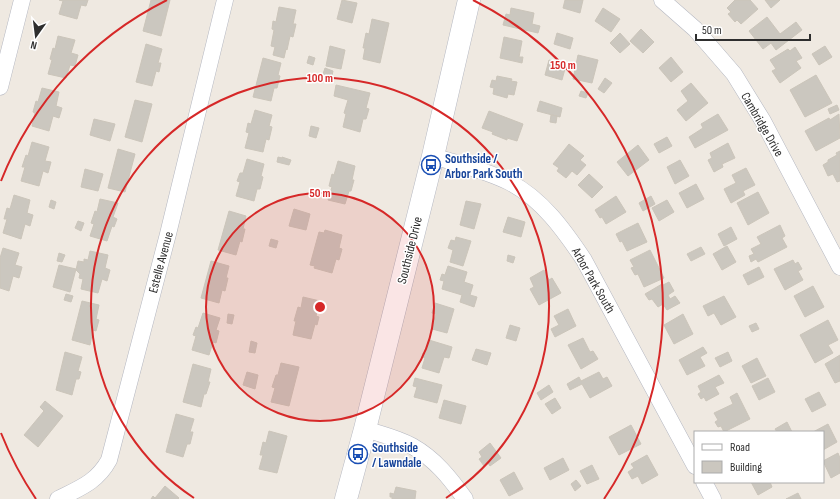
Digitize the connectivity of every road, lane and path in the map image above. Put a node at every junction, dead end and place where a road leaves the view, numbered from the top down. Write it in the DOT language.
graph roads {
  1 [pos="22,0"];
  2 [pos="225,0"];
  3 [pos="469,0"];
  4 [pos="662,0"];
  5 [pos="0,87"];
  6 [pos="433,156"];
  7 [pos="840,267"];
  8 [pos="365,429"];
  9 [pos="694,464"];
  10 [pos="705,483"];
  11 [pos="58,499"];
  12 [pos="346,499"];
  13 [pos="465,499"];
  14 [pos="713,499"];
  1 -- 5 [label="street"];
  2 -- 11 [label="street, Estelle Avenue"];
  3 -- 6 [label="main road, Southside Drive"];
  4 -- 7 [label="street, Cambridge Drive"];
  6 -- 8 [label="main road, Southside Drive"];
  6 -- 9 [label="street, Arbor Park South"];
  8 -- 12 [label="main road, Southside Drive"];
  8 -- 13 [label="street"];
  10 -- 14 [label="street"];
}
